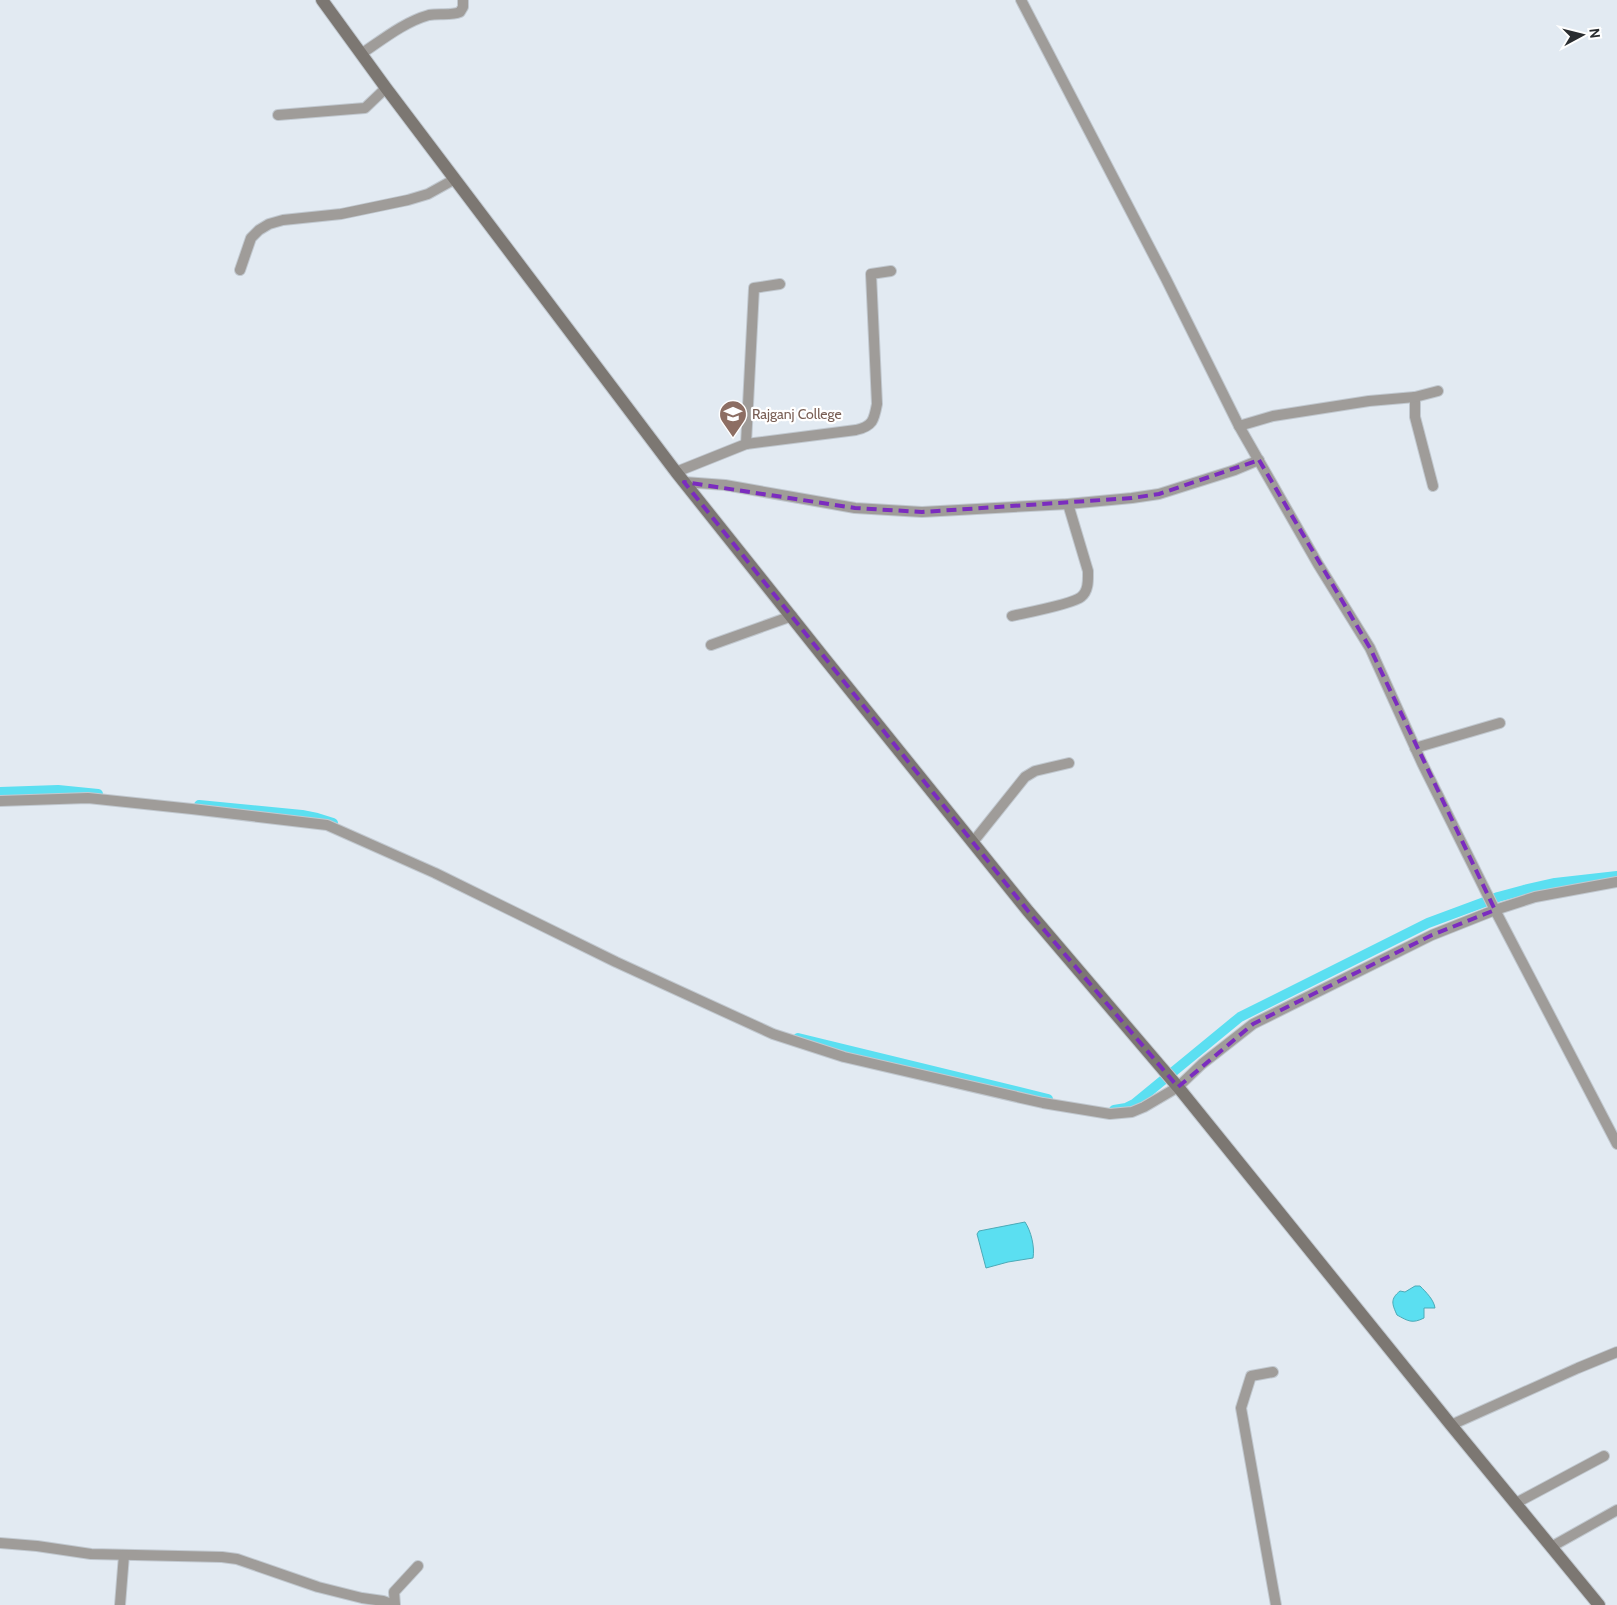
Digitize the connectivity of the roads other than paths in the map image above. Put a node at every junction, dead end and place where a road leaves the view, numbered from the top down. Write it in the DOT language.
graph roads {
  1 [pos="322,0"];
  2 [pos="463,0"];
  3 [pos="1021,0"];
  4 [pos="361,54"];
  5 [pos="386,88"];
  6 [pos="278,115"];
  7 [pos="455,179"];
  8 [pos="240,270"];
  9 [pos="891,271"];
  10 [pos="780,284"];
  11 [pos="1438,391"];
  12 [pos="1414,396"];
  13 [pos="1239,426"];
  14 [pos="746,444"];
  15 [pos="1259,460"];
  16 [pos="680,477"];
  17 [pos="1433,486"];
  18 [pos="1068,504"];
  19 [pos="792,616"];
  20 [pos="1012,616"];
  21 [pos="712,645"];
  22 [pos="1500,724"];
  23 [pos="1415,748"];
  24 [pos="1069,762"];
  25 [pos="0,801"];
  26 [pos="973,842"];
  27 [pos="1617,882"];
  28 [pos="1492,903"];
  29 [pos="1172,1081"];
  30 [pos="1617,1144"];
  31 [pos="1617,1352"];
  32 [pos="1273,1372"];
  33 [pos="1451,1425"];
  34 [pos="1604,1456"];
  35 [pos="1516,1503"];
  36 [pos="1617,1510"];
  37 [pos="0,1543"];
  38 [pos="1551,1547"];
  39 [pos="124,1555"];
  40 [pos="418,1566"];
  41 [pos="120,1605"];
  42 [pos="394,1605"];
  43 [pos="1276,1605"];
  44 [pos="1599,1605"];
  1 -- 4 [label="street"];
  2 -- 4 [label="street"];
  3 -- 13 [label="street"];
  4 -- 5 [label="street"];
  5 -- 6 [label="street"];
  5 -- 7 [label="street"];
  7 -- 8 [label="street"];
  7 -- 16 [label="street"];
  9 -- 14 [label="street"];
  10 -- 14 [label="street"];
  11 -- 12 [label="street"];
  12 -- 13 [label="street"];
  12 -- 17 [label="street"];
  13 -- 15 [label="street"];
  14 -- 16 [label="street"];
  15 -- 18 [label="street"];
  15 -- 23 [label="street"];
  16 -- 18 [label="street"];
  16 -- 19 [label="street"];
  18 -- 20 [label="street"];
  19 -- 21 [label="street"];
  19 -- 26 [label="street"];
  22 -- 23 [label="street"];
  23 -- 28 [label="street"];
  24 -- 26 [label="street"];
  25 -- 29 [label="street"];
  26 -- 29 [label="street"];
  27 -- 28 [label="street"];
  28 -- 29 [label="street"];
  28 -- 30 [label="street"];
  29 -- 33 [label="street"];
  31 -- 33 [label="street"];
  32 -- 43 [label="street"];
  33 -- 35 [label="street"];
  34 -- 35 [label="street"];
  35 -- 38 [label="street"];
  36 -- 38 [label="street"];
  37 -- 39 [label="street"];
  38 -- 44 [label="street"];
  39 -- 41 [label="street"];
  39 -- 42 [label="street"];
  40 -- 42 [label="street"];
}
